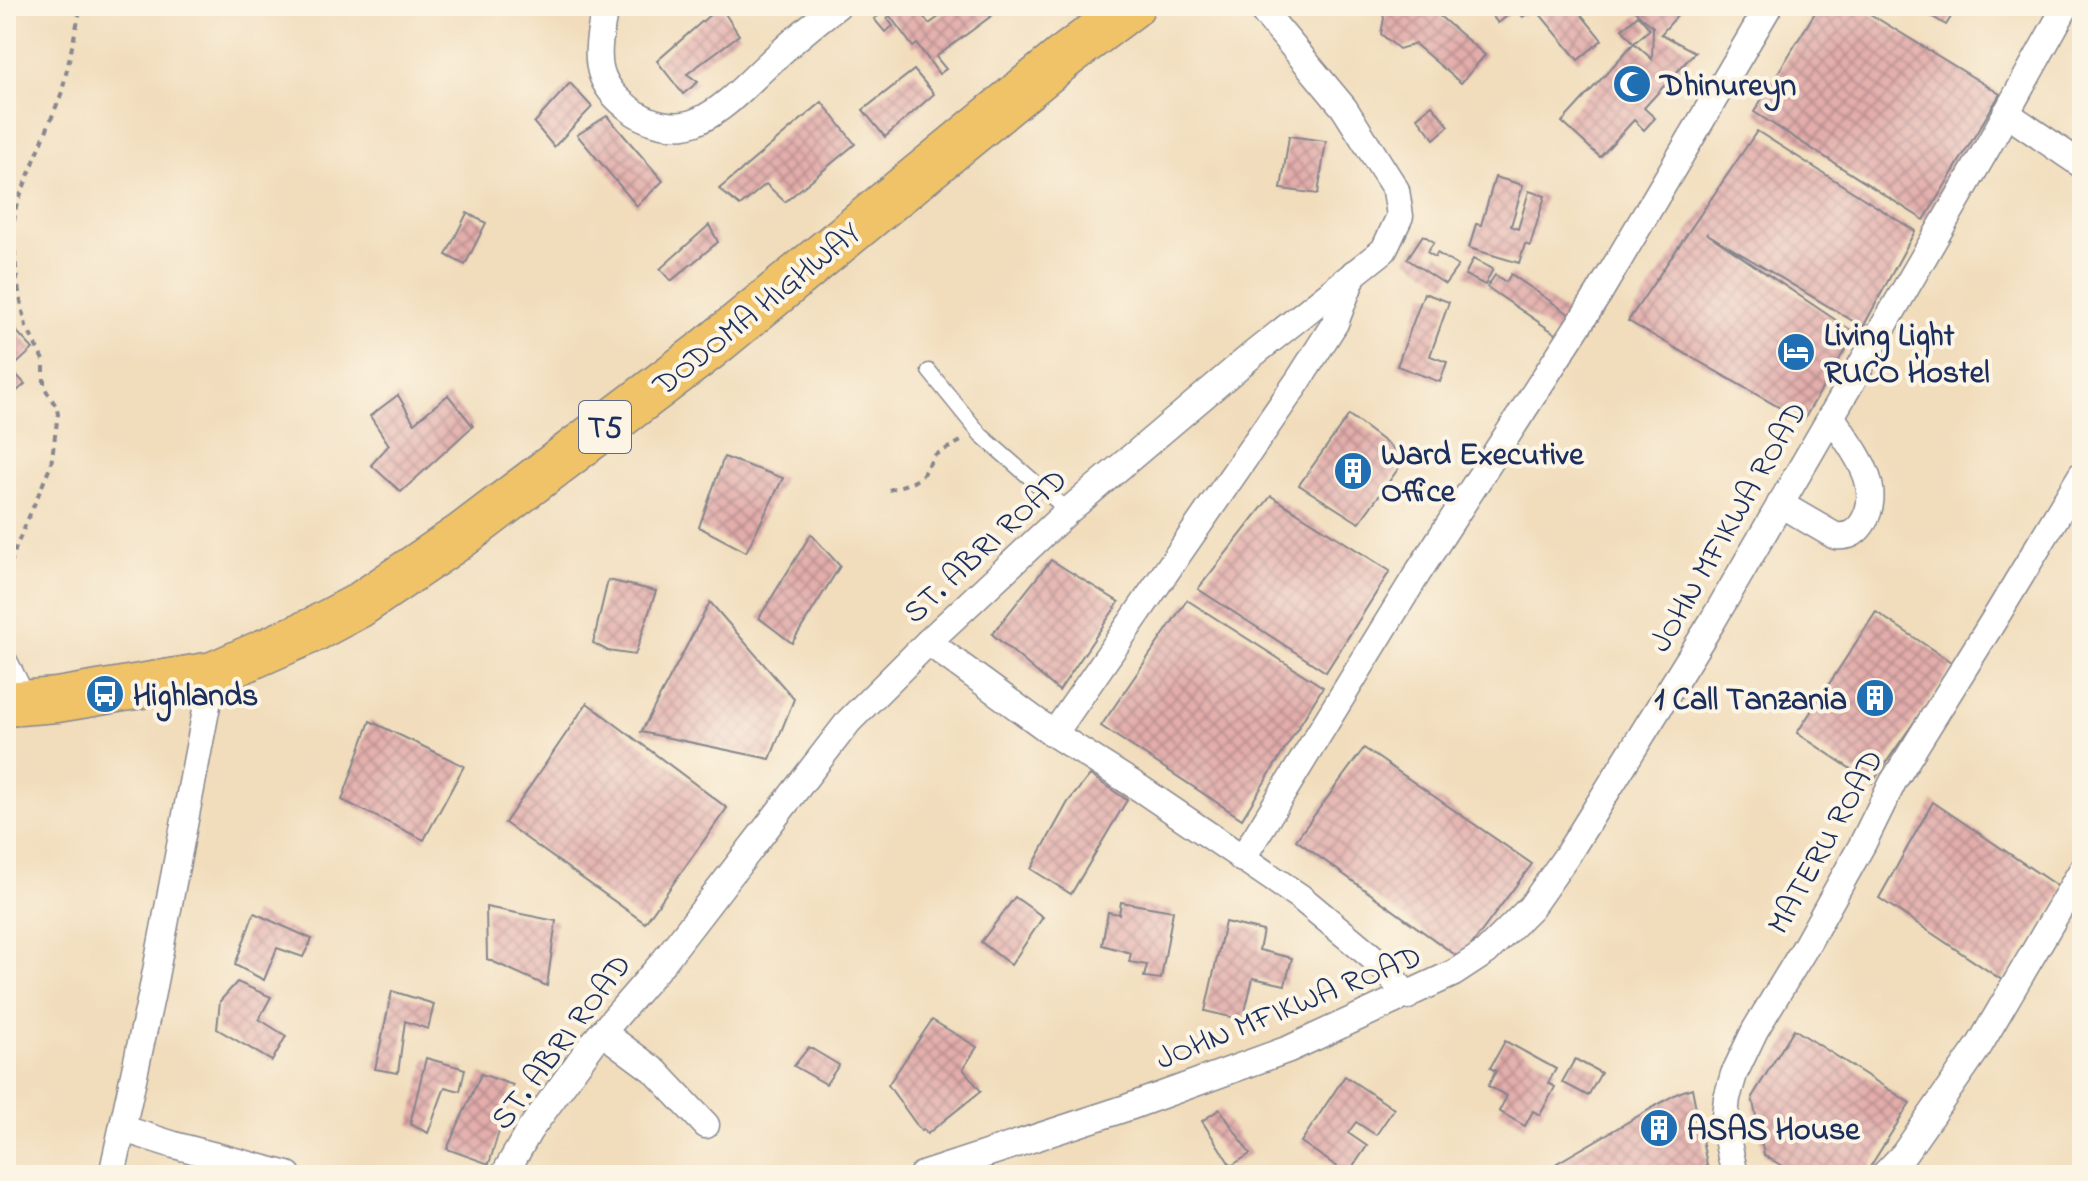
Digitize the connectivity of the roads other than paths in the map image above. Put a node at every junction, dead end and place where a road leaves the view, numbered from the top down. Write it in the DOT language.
graph roads {
  1 [pos="605,6"];
  2 [pos="837,6"];
  3 [pos="1132,6"];
  4 [pos="1259,6"];
  5 [pos="1769,6"];
  6 [pos="2066,6"];
  7 [pos="2006,113"];
  8 [pos="2082,165"];
  9 [pos="1354,273"];
  10 [pos="929,371"];
  11 [pos="1831,416"];
  12 [pos="2082,474"];
  13 [pos="1780,504"];
  14 [pos="1068,511"];
  15 [pos="928,642"];
  16 [pos="6,652"];
  17 [pos="213,674"];
  18 [pos="18,703"];
  19 [pos="1054,734"];
  20 [pos="1242,859"];
  21 [pos="2082,870"];
  22 [pos="1408,996"];
  23 [pos="602,1032"];
  24 [pos="706,1125"];
  25 [pos="124,1129"];
  26 [pos="112,1175"];
  27 [pos="288,1175"];
  28 [pos="504,1175"];
  29 [pos="922,1175"];
  30 [pos="1735,1175"];
  31 [pos="1884,1175"];
  1 -- 2 [label="street"];
  3 -- 17 [label="highway, DODOMA HIGHWAY / T5"];
  4 -- 9 [label="street, ST. ABRI ROAD"];
  5 -- 20 [label="street"];
  6 -- 7 [label="street, JOHN MFIKWA ROAD"];
  7 -- 8 [label="street"];
  7 -- 11 [label="street, JOHN MFIKWA ROAD"];
  9 -- 14 [label="street, ST. ABRI ROAD"];
  9 -- 19 [label="street"];
  10 -- 14 [label="lane"];
  11 -- 13 [label="street, JOHN MFIKWA ROAD"];
  11 -- 13 [label="street"];
  12 -- 30 [label="street, MATERU ROAD"];
  13 -- 22 [label="street, JOHN MFIKWA ROAD"];
  14 -- 15 [label="street, ST. ABRI ROAD"];
  15 -- 19 [label="street"];
  15 -- 23 [label="street, ST. ABRI ROAD"];
  16 -- 18 [label="lane"];
  17 -- 18 [label="highway, DODOMA HIGHWAY / T5"];
  17 -- 25 [label="street"];
  19 -- 20 [label="street"];
  20 -- 22 [label="street"];
  21 -- 31 [label="street"];
  22 -- 29 [label="street, JOHN MFIKWA ROAD"];
  23 -- 24 [label="street"];
  23 -- 28 [label="street, ST. ABRI ROAD"];
  25 -- 26 [label="street"];
  25 -- 27 [label="street"];
}
